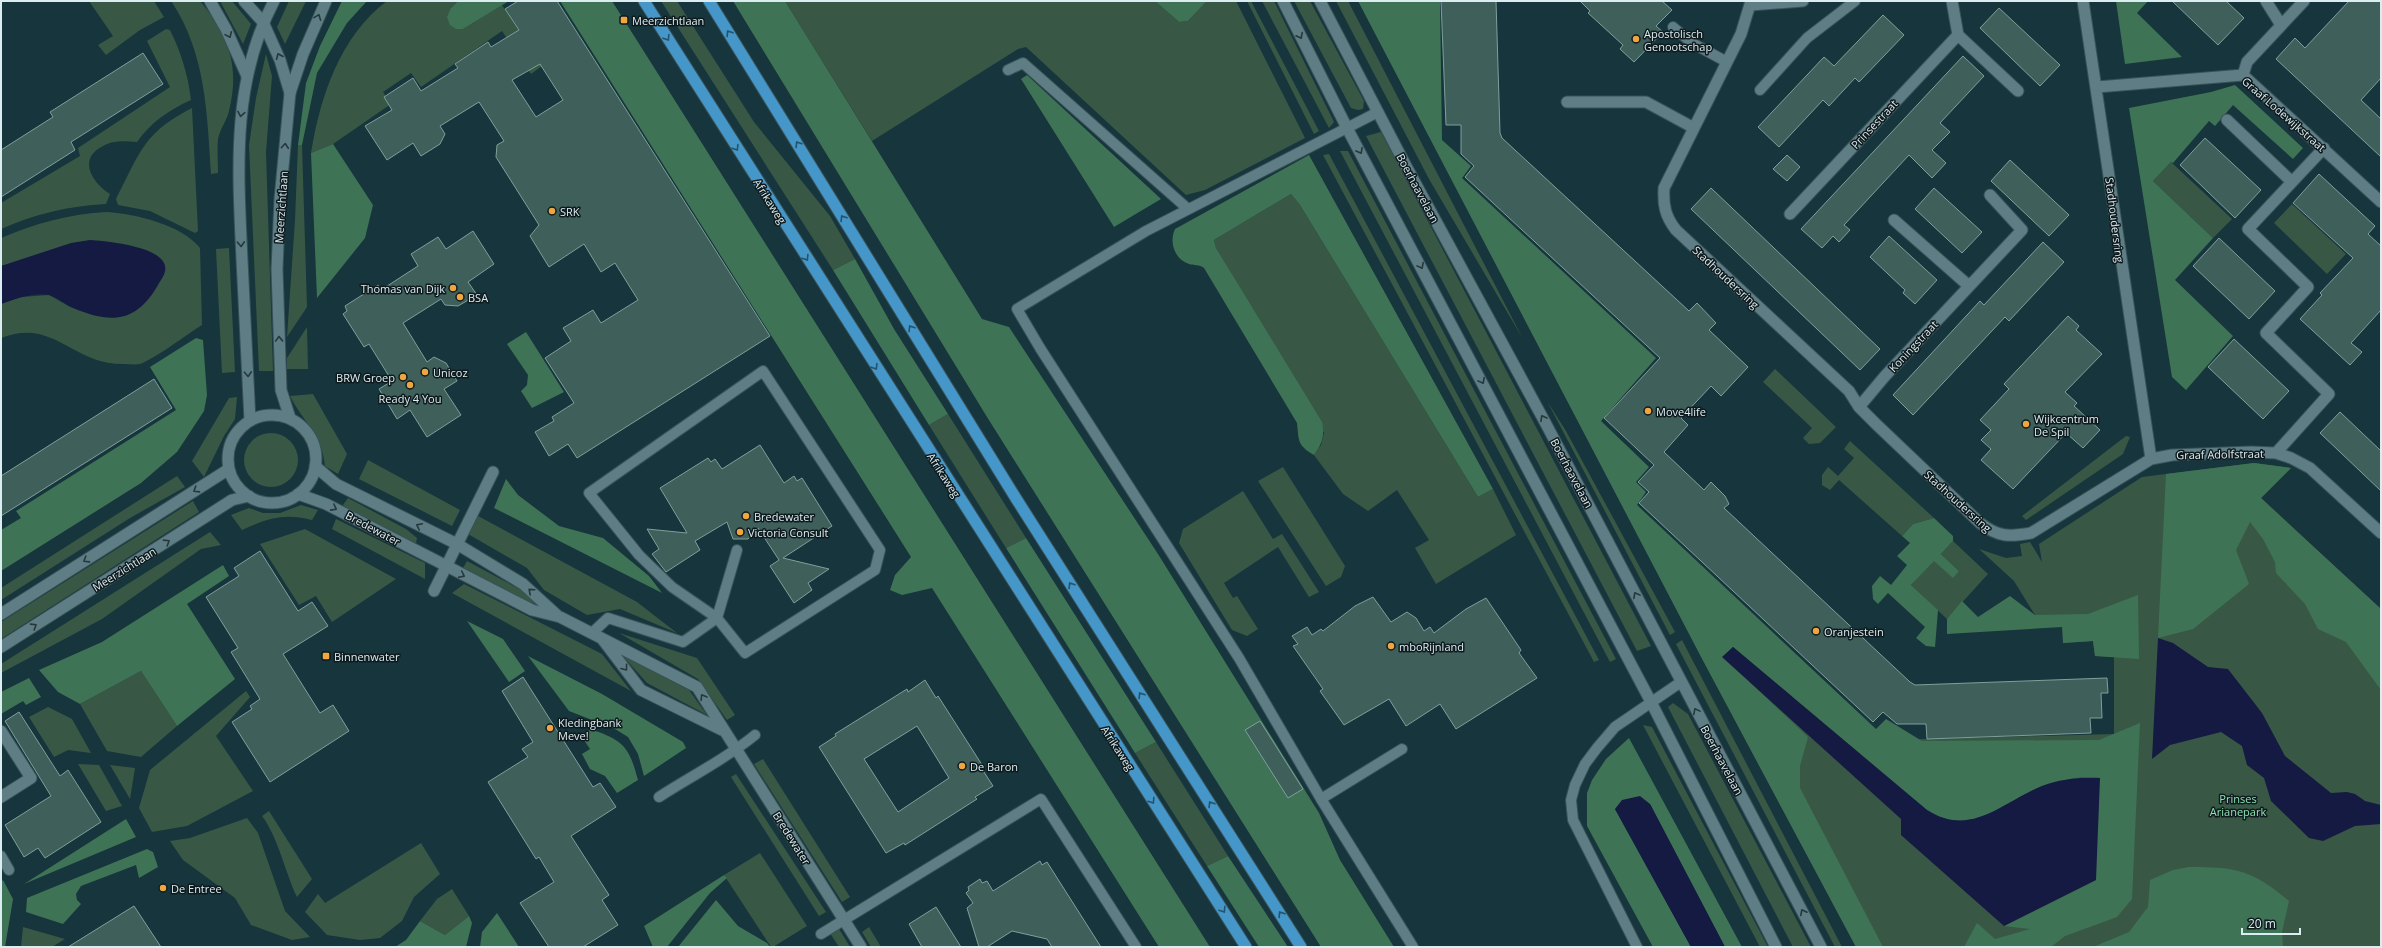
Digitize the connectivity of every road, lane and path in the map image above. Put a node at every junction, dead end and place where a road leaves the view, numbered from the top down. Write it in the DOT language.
graph roads {
  1 [pos="210,1"];
  2 [pos="244,1"];
  3 [pos="274,1"];
  4 [pos="326,1"];
  5 [pos="644,1"];
  6 [pos="709,1"];
  7 [pos="1282,1"];
  8 [pos="1320,1"];
  9 [pos="1803,1"];
  10 [pos="1855,1"];
  11 [pos="1952,1"];
  12 [pos="2083,1"];
  13 [pos="2266,1"];
  14 [pos="2304,1"];
  15 [pos="1750,2"];
  16 [pos="263,22"];
  17 [pos="2281,26"];
  18 [pos="1673,27"];
  19 [pos="1958,35"];
  20 [pos="1727,62"];
  21 [pos="1008,70"];
  22 [pos="2243,75"];
  23 [pos="248,76"];
  24 [pos="2097,87"];
  25 [pos="1760,90"];
  26 [pos="2018,91"];
  27 [pos="290,93"];
  28 [pos="1567,102"];
  29 [pos="1378,112"];
  30 [pos="2227,120"];
  31 [pos="1347,128"];
  32 [pos="1694,128"];
  33 [pos="2324,148"];
  34 [pos="2292,182"];
  35 [pos="1990,195"];
  36 [pos="2381,202"];
  37 [pos="1188,209"];
  38 [pos="1790,214"];
  39 [pos="1894,220"];
  40 [pos="1969,286"];
  41 [pos="1859,407"];
  42 [pos="290,418"];
  43 [pos="250,421"];
  44 [pos="2276,453"];
  45 [pos="2151,459"];
  46 [pos="315,466"];
  47 [pos="229,469"];
  48 [pos="493,472"];
  49 [pos="298,494"];
  50 [pos="249,496"];
  51 [pos="2381,533"];
  52 [pos="457,544"];
  53 [pos="737,550"];
  54 [pos="446,566"];
  55 [pos="434,591"];
  56 [pos="1,614"];
  57 [pos="560,617"];
  58 [pos="717,618"];
  59 [pos="596,635"];
  60 [pos="1,647"];
  61 [pos="1681,682"];
  62 [pos="1651,702"];
  63 [pos="722,730"];
  64 [pos="1,731"];
  65 [pos="755,736"];
  66 [pos="1402,749"];
  67 [pos="737,751"];
  68 [pos="1,797"];
  69 [pos="659,797"];
  70 [pos="1321,800"];
  71 [pos="1,856"];
  72 [pos="9,870"];
  73 [pos="844,920"];
  74 [pos="821,934"];
  75 [pos="861,947"];
  76 [pos="1136,947"];
  77 [pos="1246,947"];
  78 [pos="1302,947"];
  79 [pos="1413,947"];
  80 [pos="1637,947"];
  81 [pos="1776,947"];
  82 [pos="1821,947"];
  1 -- 23 [label="street, one-way"];
  2 -- 16 [label="street"];
  3 -- 16 [label="street"];
  27 -- 4 [label="street, Meerzichtlaan, one-way"];
  5 -- 77 [label="main road, Afrikaweg, one-way"];
  78 -- 6 [label="main road, one-way"];
  7 -- 31 [label="street, one-way"];
  8 -- 29 [label="street, Boerhaavelaan"];
  9 -- 15 [label="street, Stadhoudersring"];
  10 -- 25 [label="lane"];
  11 -- 19 [label="street"];
  12 -- 24 [label="street, Stadhoudersring"];
  13 -- 17 [label="street"];
  14 -- 17 [label="street"];
  15 -- 20 [label="street, Stadhoudersring"];
  16 -- 23 [label="street"];
  27 -- 16 [label="street, one-way"];
  17 -- 22 [label="street"];
  18 -- 20 [label="lane"];
  19 -- 26 [label="street"];
  19 -- 38 [label="street, Prinsestraat"];
  20 -- 32 [label="street, Stadhoudersring"];
  21 -- 37 [label="lane"];
  22 -- 24 [label="street, Graaf Lodewijkstraat"];
  22 -- 33 [label="street, Graaf Lodewijkstraat"];
  23 -- 43 [label="street, one-way"];
  24 -- 45 [label="street, Stadhoudersring"];
  42 -- 27 [label="street, Meerzichtlaan, one-way"];
  28 -- 32 [label="street"];
  29 -- 31 [label="lane"];
  61 -- 29 [label="street, Boerhaavelaan, one-way"];
  30 -- 34 [label="street"];
  31 -- 37 [label="lane"];
  31 -- 62 [label="street, one-way"];
  32 -- 41 [label="street, Stadhoudersring"];
  33 -- 34 [label="street"];
  33 -- 36 [label="street, Graaf Lodewijkstraat"];
  34 -- 44 [label="street"];
  35 -- 40 [label="street, Koningstraat"];
  37 -- 70 [label="lane"];
  39 -- 40 [label="street"];
  40 -- 41 [label="street, Koningstraat"];
  41 -- 45 [label="street, Stadhoudersring"];
  42 -- 43 [label="street"];
  42 -- 46 [label="street"];
  43 -- 47 [label="street"];
  44 -- 45 [label="street, Graaf Adolfstraat"];
  44 -- 51 [label="street, Graaf Adolfstraat"];
  46 -- 49 [label="street"];
  52 -- 46 [label="street, Bredewater, one-way"];
  47 -- 50 [label="street"];
  47 -- 56 [label="street, one-way"];
  48 -- 52 [label="street"];
  49 -- 50 [label="street"];
  49 -- 54 [label="street, Bredewater, one-way"];
  60 -- 50 [label="street, Meerzichtlaan, one-way"];
  52 -- 54 [label="street"];
  57 -- 52 [label="street, Bredewater, one-way"];
  53 -- 58 [label="lane"];
  54 -- 55 [label="street"];
  54 -- 57 [label="street, Bredewater, one-way"];
  57 -- 59 [label="street, Bredewater"];
  58 -- 58 [label="lane"];
  58 -- 59 [label="lane"];
  59 -- 63 [label="street, Bredewater, one-way"];
  63 -- 59 [label="street, Bredewater, one-way"];
  61 -- 62 [label="lane"];
  82 -- 61 [label="street, Boerhaavelaan, one-way"];
  62 -- 80 [label="lane"];
  62 -- 81 [label="street"];
  63 -- 67 [label="street, Bredewater"];
  64 -- 68 [label="street"];
  65 -- 67 [label="lane"];
  66 -- 70 [label="lane"];
  67 -- 69 [label="lane"];
  67 -- 73 [label="street, Bredewater"];
  70 -- 79 [label="lane"];
  71 -- 72 [label="lane"];
  73 -- 74 [label="lane"];
  73 -- 75 [label="street, Bredewater"];
  73 -- 76 [label="lane"];
}
